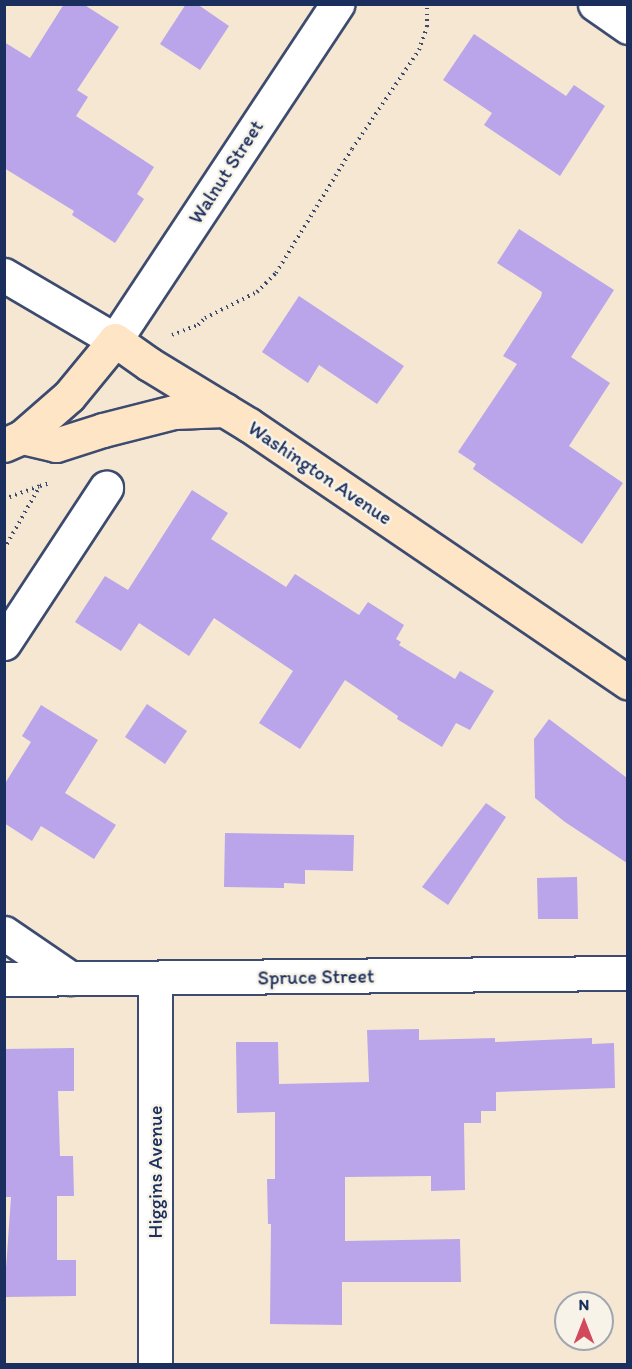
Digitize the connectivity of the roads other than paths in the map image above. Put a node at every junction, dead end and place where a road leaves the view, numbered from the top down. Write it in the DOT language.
graph roads {
  1 [pos="337,4"];
  2 [pos="595,4"];
  3 [pos="627,27"];
  4 [pos="4,275"];
  5 [pos="115,340"];
  6 [pos="225,410"];
  7 [pos="13,441"];
  8 [pos="106,488"];
  9 [pos="4,643"];
  10 [pos="627,683"];
  11 [pos="4,933"];
  12 [pos="627,974"];
  13 [pos="70,978"];
  14 [pos="4,979"];
  15 [pos="155,979"];
  16 [pos="155,1365"];
  1 -- 5 [label="street, Walnut Street"];
  2 -- 3 [label="street"];
  4 -- 5 [label="street, Washington Avenue"];
  5 -- 6 [label="main road, Washington Avenue"];
  5 -- 7 [label="main road"];
  6 -- 7 [label="main road"];
  6 -- 10 [label="main road, Washington Avenue"];
  8 -- 9 [label="street"];
  11 -- 13 [label="street"];
  12 -- 15 [label="street, Spruce Street"];
  13 -- 14 [label="street, Spruce Street"];
  13 -- 15 [label="street, Spruce Street"];
  15 -- 16 [label="street, Higgins Avenue"];
}
